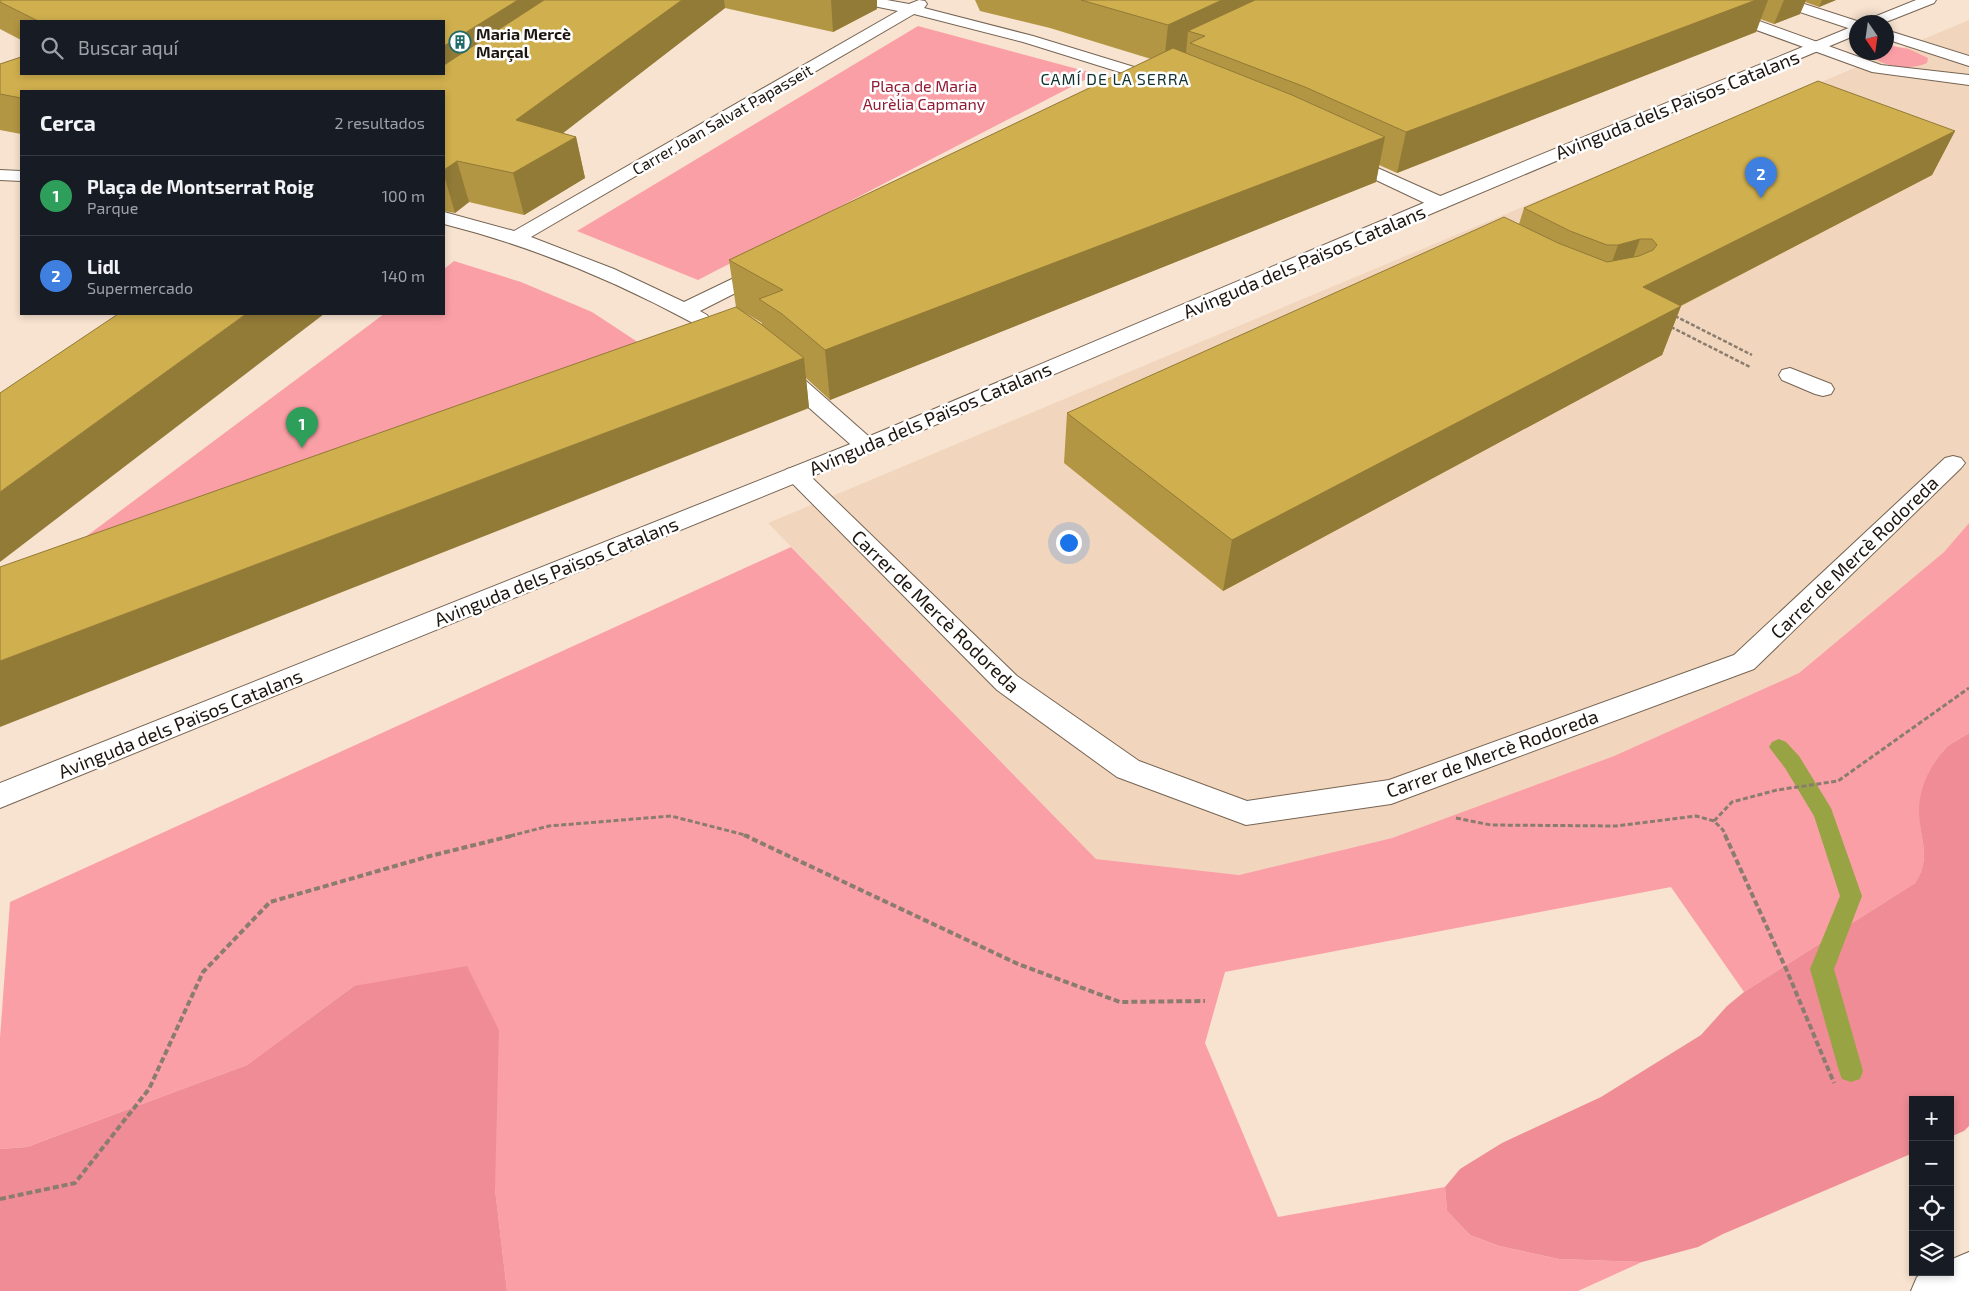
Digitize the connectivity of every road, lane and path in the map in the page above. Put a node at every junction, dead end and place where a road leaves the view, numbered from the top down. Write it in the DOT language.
graph roads {
  1 [pos="864,0"];
  2 [pos="927,0"];
  3 [pos="1687,0"];
  4 [pos="1778,0"];
  5 [pos="1929,0"];
  6 [pos="912,9"];
  7 [pos="1892,15"];
  8 [pos="1849,24"];
  9 [pos="1849,33"];
  10 [pos="1894,37"];
  11 [pos="1817,47"];
  12 [pos="1940,52"];
  13 [pos="1969,61"];
  14 [pos="1171,68"];
  15 [pos="1153,76"];
  16 [pos="1923,76"];
  17 [pos="1969,80"];
  18 [pos="1179,87"];
  19 [pos="1126,90"];
  20 [pos="1327,150"];
  21 [pos="0,175"];
  22 [pos="20,176"];
  23 [pos="1440,203"];
  24 [pos="445,218"];
  25 [pos="516,238"];
  26 [pos="782,262"];
  27 [pos="685,310"];
  28 [pos="1670,314"];
  29 [pos="1666,325"];
  30 [pos="716,328"];
  31 [pos="767,359"];
  32 [pos="1785,378"];
  33 [pos="1817,393"];
  34 [pos="866,446"];
  35 [pos="1953,463"];
  36 [pos="795,474"];
  37 [pos="1969,688"];
  38 [pos="0,796"];
  39 [pos="1454,818"];
  40 [pos="1714,821"];
  41 [pos="1205,1001"];
  42 [pos="1834,1083"];
  43 [pos="0,1199"];
  44 [pos="1969,1272"];
  45 [pos="1930,1291"];
  1 -- 6 [label="main road"];
  2 -- 6 [label="main road, Carrer Joan Salvat Papasseit"];
  3 -- 11 [label="main road"];
  4 -- 8 [label="main road"];
  5 -- 7 [label="main road"];
  6 -- 15 [label="main road"];
  6 -- 25 [label="main road, Carrer Joan Salvat Papasseit"];
  9 -- 11 [label="main road, Avinguda dels Països Catalans"];
  10 -- 12 [label="main road"];
  11 -- 16 [label="main road"];
  11 -- 23 [label="main road, Avinguda dels Països Catalans"];
  12 -- 13 [label="main road"];
  12 -- 16 [label="main road"];
  14 -- 15 [label="main road"];
  15 -- 18 [label="main road"];
  15 -- 19 [label="main road"];
  16 -- 17 [label="main road"];
  20 -- 23 [label="main road"];
  21 -- 22 [label="main road"];
  23 -- 34 [label="main road, Avinguda dels Països Catalans"];
  24 -- 25 [label="main road"];
  25 -- 27 [label="main road"];
  26 -- 27 [label="main road"];
  27 -- 30 [label="main road"];
  28 -- 32 [label="path"];
  29 -- 32 [label="path"];
  31 -- 34 [label="main road"];
  32 -- 33 [label="main road"];
  34 -- 36 [label="main road, Avinguda dels Països Catalans"];
  35 -- 36 [label="main road, Carrer de Mercè Rodoreda"];
  36 -- 38 [label="main road, Avinguda dels Països Catalans"];
  37 -- 40 [label="path"];
  39 -- 40 [label="path"];
  40 -- 42 [label="path"];
  41 -- 43 [label="path"];
  44 -- 45 [label="main road"];
}
